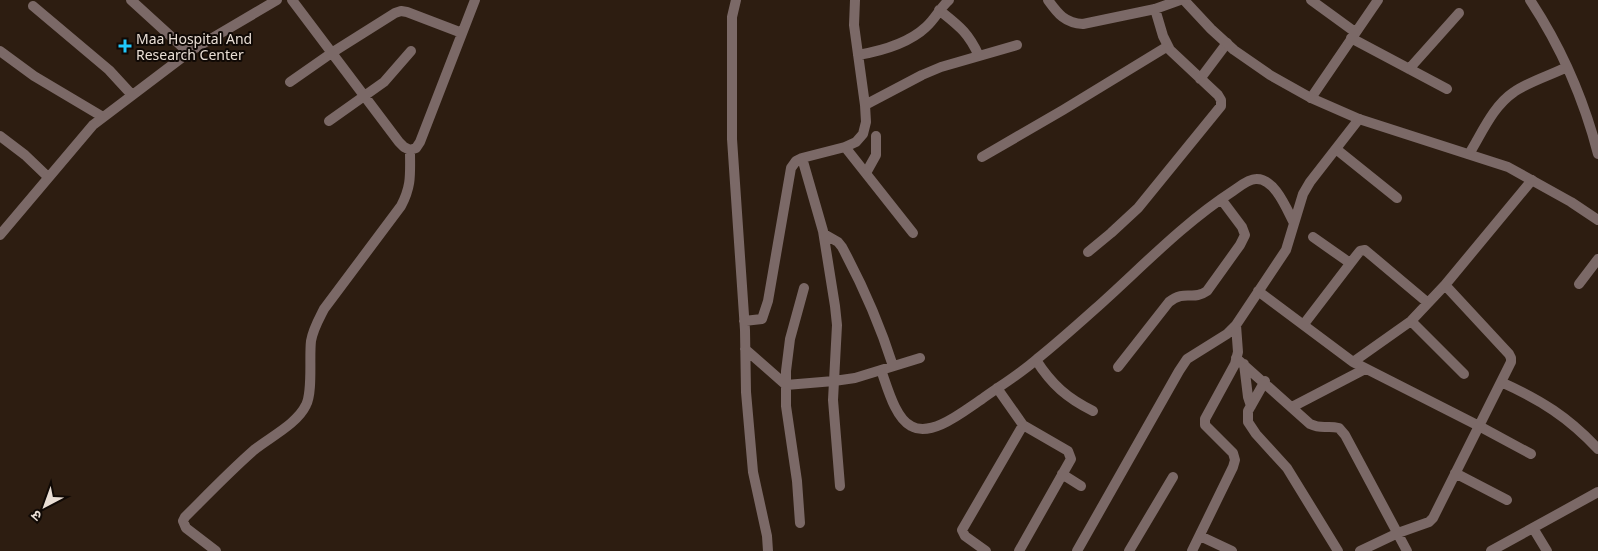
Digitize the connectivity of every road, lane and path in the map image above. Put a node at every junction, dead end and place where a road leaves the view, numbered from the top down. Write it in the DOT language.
graph roads {
  1 [pos="131,0"];
  2 [pos="277,0"];
  3 [pos="292,0"];
  4 [pos="474,0"];
  5 [pos="736,0"];
  6 [pos="855,0"];
  7 [pos="949,0"];
  8 [pos="1048,0"];
  9 [pos="1180,0"];
  10 [pos="1184,0"];
  11 [pos="1311,0"];
  12 [pos="1378,0"];
  13 [pos="1531,0"];
  14 [pos="33,6"];
  15 [pos="1155,9"];
  16 [pos="939,10"];
  17 [pos="1459,13"];
  18 [pos="462,33"];
  19 [pos="1353,35"];
  20 [pos="1227,43"];
  21 [pos="1017,45"];
  22 [pos="1168,46"];
  23 [pos="0,51"];
  24 [pos="411,51"];
  25 [pos="188,52"];
  26 [pos="333,52"];
  27 [pos="858,55"];
  28 [pos="979,56"];
  29 [pos="1567,67"];
  30 [pos="1409,69"];
  31 [pos="1200,79"];
  32 [pos="290,82"];
  33 [pos="1447,89"];
  34 [pos="132,95"];
  35 [pos="364,96"];
  36 [pos="1311,98"];
  37 [pos="865,105"];
  38 [pos="103,117"];
  39 [pos="1359,119"];
  40 [pos="329,122"];
  41 [pos="0,136"];
  42 [pos="876,136"];
  43 [pos="845,147"];
  44 [pos="1336,149"];
  45 [pos="410,150"];
  46 [pos="1469,154"];
  47 [pos="1598,154"];
  48 [pos="982,157"];
  49 [pos="802,158"];
  50 [pos="866,173"];
  51 [pos="48,177"];
  52 [pos="1532,180"];
  53 [pos="1221,198"];
  54 [pos="1397,198"];
  55 [pos="1598,220"];
  56 [pos="1294,223"];
  57 [pos="913,233"];
  58 [pos="824,234"];
  59 [pos="0,235"];
  60 [pos="1313,237"];
  61 [pos="1088,252"];
  62 [pos="1598,259"];
  63 [pos="1350,263"];
  64 [pos="1578,284"];
  65 [pos="1445,285"];
  66 [pos="804,288"];
  67 [pos="1258,291"];
  68 [pos="1428,303"];
  69 [pos="744,321"];
  70 [pos="1411,321"];
  71 [pos="1304,324"];
  72 [pos="1236,325"];
  73 [pos="1227,334"];
  74 [pos="745,349"];
  75 [pos="920,358"];
  76 [pos="1239,358"];
  77 [pos="1036,360"];
  78 [pos="1354,362"];
  79 [pos="894,366"];
  80 [pos="1118,366"];
  81 [pos="1365,368"];
  82 [pos="881,370"];
  83 [pos="1464,374"];
  84 [pos="834,381"];
  85 [pos="1265,382"];
  86 [pos="1501,382"];
  87 [pos="786,385"];
  88 [pos="997,388"];
  89 [pos="1252,406"];
  90 [pos="1292,407"];
  91 [pos="1093,411"];
  92 [pos="1023,425"];
  93 [pos="1479,426"];
  94 [pos="1598,449"];
  95 [pos="1530,454"];
  96 [pos="1062,474"];
  97 [pos="1455,474"];
  98 [pos="1172,477"];
  99 [pos="840,486"];
  100 [pos="1082,486"];
  101 [pos="1598,492"];
  102 [pos="1507,500"];
  103 [pos="800,523"];
  104 [pos="1533,528"];
  105 [pos="1398,534"];
  106 [pos="1200,536"];
  107 [pos="216,551"];
  108 [pos="768,551"];
  109 [pos="986,551"];
  110 [pos="1019,551"];
  111 [pos="1077,551"];
  112 [pos="1129,551"];
  113 [pos="1192,551"];
  114 [pos="1232,551"];
  115 [pos="1338,551"];
  116 [pos="1360,551"];
  117 [pos="1407,551"];
  118 [pos="1491,551"];
  119 [pos="1546,551"];
  1 -- 25 [label="street"];
  2 -- 25 [label="street"];
  3 -- 26 [label="street"];
  4 -- 18 [label="street"];
  5 -- 69 [label="street"];
  6 -- 27 [label="street"];
  7 -- 16 [label="street"];
  8 -- 15 [label="street"];
  9 -- 15 [label="street"];
  10 -- 20 [label="street"];
  11 -- 19 [label="street"];
  12 -- 19 [label="street"];
  13 -- 29 [label="street"];
  14 -- 34 [label="street"];
  15 -- 22 [label="street"];
  16 -- 27 [label="street"];
  16 -- 28 [label="street"];
  17 -- 30 [label="street"];
  18 -- 26 [label="street"];
  18 -- 45 [label="street"];
  19 -- 30 [label="street"];
  19 -- 36 [label="street"];
  20 -- 31 [label="street"];
  20 -- 36 [label="street"];
  21 -- 28 [label="street"];
  22 -- 31 [label="street"];
  22 -- 48 [label="street"];
  23 -- 38 [label="street"];
  24 -- 35 [label="street"];
  25 -- 34 [label="street"];
  26 -- 32 [label="street"];
  26 -- 35 [label="street"];
  27 -- 37 [label="street"];
  28 -- 37 [label="street"];
  29 -- 46 [label="street"];
  29 -- 47 [label="street"];
  30 -- 33 [label="street"];
  31 -- 61 [label="street"];
  34 -- 38 [label="street"];
  35 -- 40 [label="street"];
  35 -- 45 [label="street"];
  36 -- 39 [label="street"];
  37 -- 43 [label="street"];
  38 -- 51 [label="street"];
  39 -- 44 [label="street"];
  39 -- 46 [label="street"];
  41 -- 51 [label="street"];
  42 -- 50 [label="street"];
  43 -- 49 [label="street"];
  43 -- 50 [label="street"];
  44 -- 54 [label="street"];
  44 -- 56 [label="street"];
  45 -- 107 [label="street"];
  46 -- 52 [label="street"];
  49 -- 58 [label="street"];
  49 -- 69 [label="street"];
  50 -- 57 [label="street"];
  51 -- 59 [label="street"];
  52 -- 55 [label="street"];
  52 -- 65 [label="street"];
  53 -- 56 [label="street"];
  53 -- 77 [label="street"];
  53 -- 80 [label="street"];
  56 -- 67 [label="street"];
  58 -- 79 [label="street"];
  58 -- 84 [label="street"];
  60 -- 63 [label="street"];
  62 -- 64 [label="street"];
  63 -- 68 [label="street"];
  63 -- 71 [label="street"];
  65 -- 68 [label="street"];
  65 -- 86 [label="street"];
  66 -- 87 [label="street"];
  67 -- 71 [label="street"];
  67 -- 72 [label="street"];
  68 -- 70 [label="street"];
  69 -- 74 [label="street"];
  70 -- 78 [label="street"];
  70 -- 83 [label="street"];
  71 -- 78 [label="street"];
  72 -- 73 [label="street"];
  72 -- 76 [label="street"];
  73 -- 76 [label="street"];
  73 -- 111 [label="street"];
  74 -- 87 [label="street"];
  74 -- 108 [label="street"];
  75 -- 79 [label="street"];
  76 -- 85 [label="street"];
  76 -- 89 [label="street"];
  76 -- 106 [label="street"];
  77 -- 88 [label="street"];
  77 -- 91 [label="street"];
  78 -- 81 [label="street"];
  79 -- 82 [label="street"];
  81 -- 90 [label="street"];
  81 -- 93 [label="street"];
  82 -- 84 [label="street"];
  82 -- 88 [label="street"];
  84 -- 87 [label="street"];
  84 -- 99 [label="street"];
  85 -- 89 [label="street"];
  85 -- 90 [label="street"];
  86 -- 93 [label="street"];
  86 -- 94 [label="street"];
  87 -- 103 [label="street"];
  88 -- 92 [label="street"];
  89 -- 115 [label="street"];
  90 -- 105 [label="street"];
  92 -- 96 [label="street"];
  92 -- 109 [label="street"];
  93 -- 95 [label="street"];
  93 -- 97 [label="street"];
  96 -- 100 [label="street"];
  96 -- 110 [label="street"];
  97 -- 102 [label="street"];
  97 -- 105 [label="street"];
  98 -- 112 [label="street"];
  101 -- 104 [label="street"];
  104 -- 118 [label="street"];
  104 -- 119 [label="street"];
  105 -- 116 [label="street"];
  105 -- 117 [label="street"];
  106 -- 113 [label="street"];
  106 -- 114 [label="street"];
}
